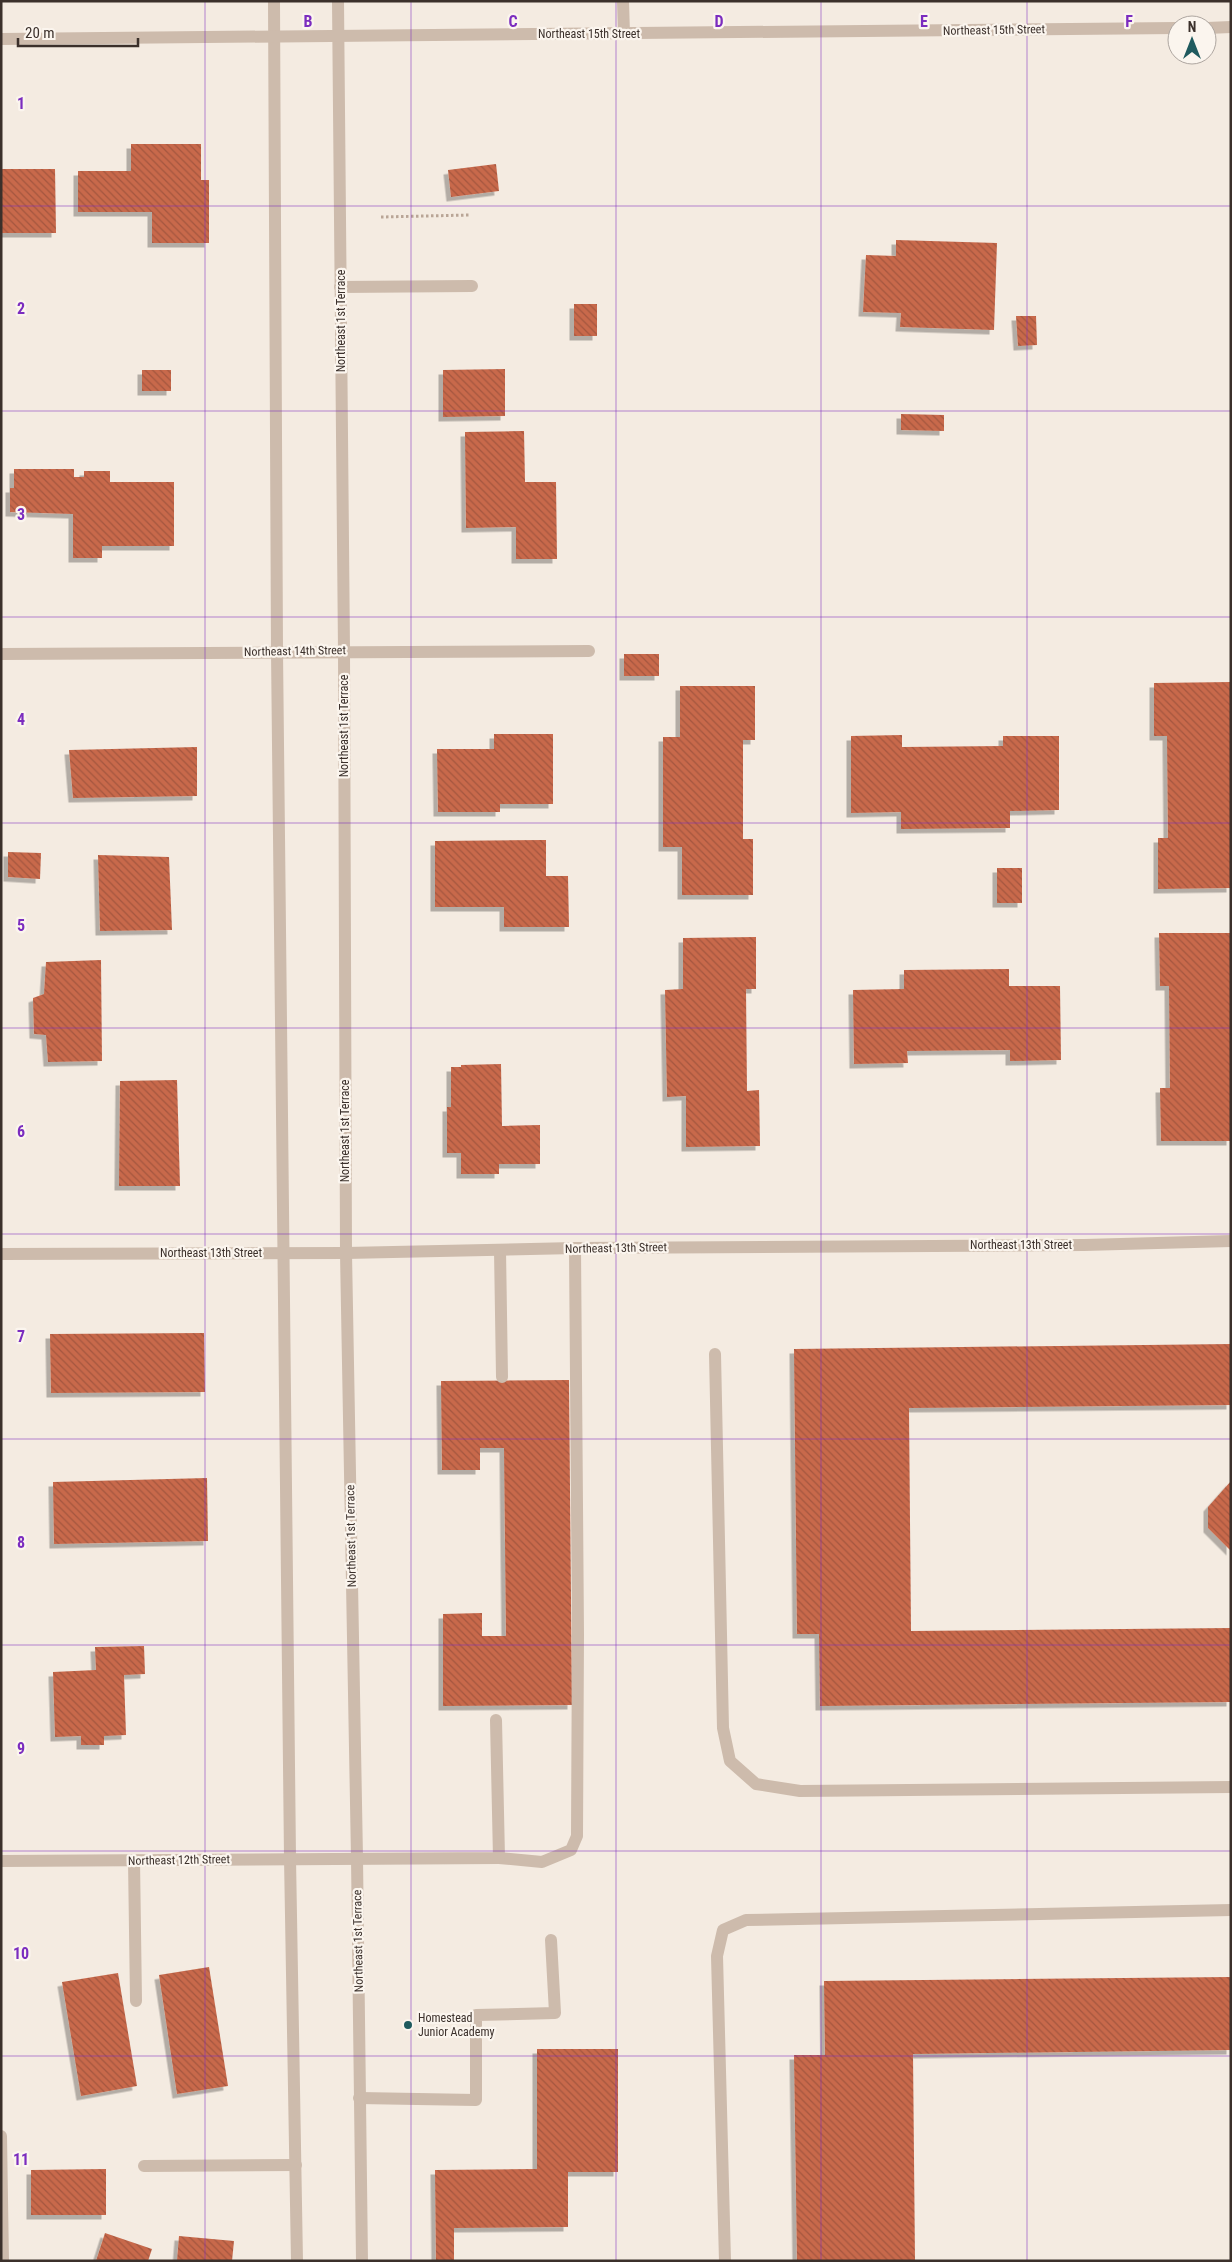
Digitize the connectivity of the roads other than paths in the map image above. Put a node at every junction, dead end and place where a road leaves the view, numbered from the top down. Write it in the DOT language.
graph roads {
  1 [pos="274,1"];
  2 [pos="338,1"];
  3 [pos="623,1"];
  4 [pos="1167,28"];
  5 [pos="1217,28"];
  6 [pos="1231,28"];
  7 [pos="624,34"];
  8 [pos="339,36"];
  9 [pos="273,37"];
  10 [pos="1,39"];
  11 [pos="472,286"];
  12 [pos="340,287"];
  13 [pos="277,651"];
  14 [pos="344,651"];
  15 [pos="589,651"];
  16 [pos="1,654"];
  17 [pos="1231,1241"];
  18 [pos="575,1248"];
  19 [pos="500,1250"];
  20 [pos="285,1253"];
  21 [pos="346,1253"];
  22 [pos="1,1254"];
  23 [pos="715,1354"];
  24 [pos="502,1376"];
  25 [pos="496,1720"];
  26 [pos="1231,1788"];
  27 [pos="290,1858"];
  28 [pos="357,1858"];
  29 [pos="499,1858"];
  30 [pos="134,1860"];
  31 [pos="1,1861"];
  32 [pos="1231,1910"];
  33 [pos="551,1940"];
  34 [pos="136,2001"];
  35 [pos="359,2098"];
  36 [pos="1,2136"];
  37 [pos="296,2165"];
  38 [pos="144,2166"];
  39 [pos="3,2261"];
  40 [pos="297,2261"];
  41 [pos="362,2261"];
  42 [pos="725,2261"];
  1 -- 9 [label="street"];
  2 -- 8 [label="street, Northeast 1st Terrace"];
  3 -- 7 [label="street"];
  4 -- 7 [label="street, Northeast 15th Street"];
  5 -- 6 [label="street"];
  7 -- 8 [label="street, Northeast 15th Street"];
  8 -- 9 [label="street, Northeast 15th Street"];
  8 -- 12 [label="street, Northeast 1st Terrace"];
  9 -- 10 [label="street, Northeast 15th Street"];
  9 -- 13 [label="street"];
  11 -- 12 [label="street"];
  12 -- 14 [label="street, Northeast 1st Terrace"];
  13 -- 14 [label="street, Northeast 14th Street"];
  13 -- 16 [label="street, Northeast 14th Street"];
  13 -- 20 [label="street"];
  14 -- 15 [label="street, Northeast 14th Street"];
  14 -- 21 [label="street, Northeast 1st Terrace"];
  17 -- 18 [label="street, Northeast 13th Street"];
  18 -- 19 [label="street, Northeast 13th Street"];
  18 -- 29 [label="street, Northeast 12th Street"];
  19 -- 21 [label="street, Northeast 13th Street"];
  19 -- 24 [label="street"];
  20 -- 21 [label="street, Northeast 13th Street"];
  20 -- 22 [label="street, Northeast 13th Street"];
  20 -- 27 [label="street"];
  21 -- 28 [label="street, Northeast 1st Terrace"];
  23 -- 26 [label="street"];
  25 -- 29 [label="street"];
  27 -- 28 [label="street, Northeast 12th Street"];
  27 -- 30 [label="street, Northeast 12th Street"];
  27 -- 37 [label="street"];
  28 -- 29 [label="street, Northeast 12th Street"];
  28 -- 35 [label="street, Northeast 1st Terrace"];
  30 -- 31 [label="street, Northeast 12th Street"];
  30 -- 34 [label="street"];
  32 -- 42 [label="street"];
  33 -- 35 [label="street"];
  35 -- 41 [label="street, Northeast 1st Terrace"];
  36 -- 39 [label="street"];
  37 -- 38 [label="street"];
  37 -- 40 [label="street"];
}
